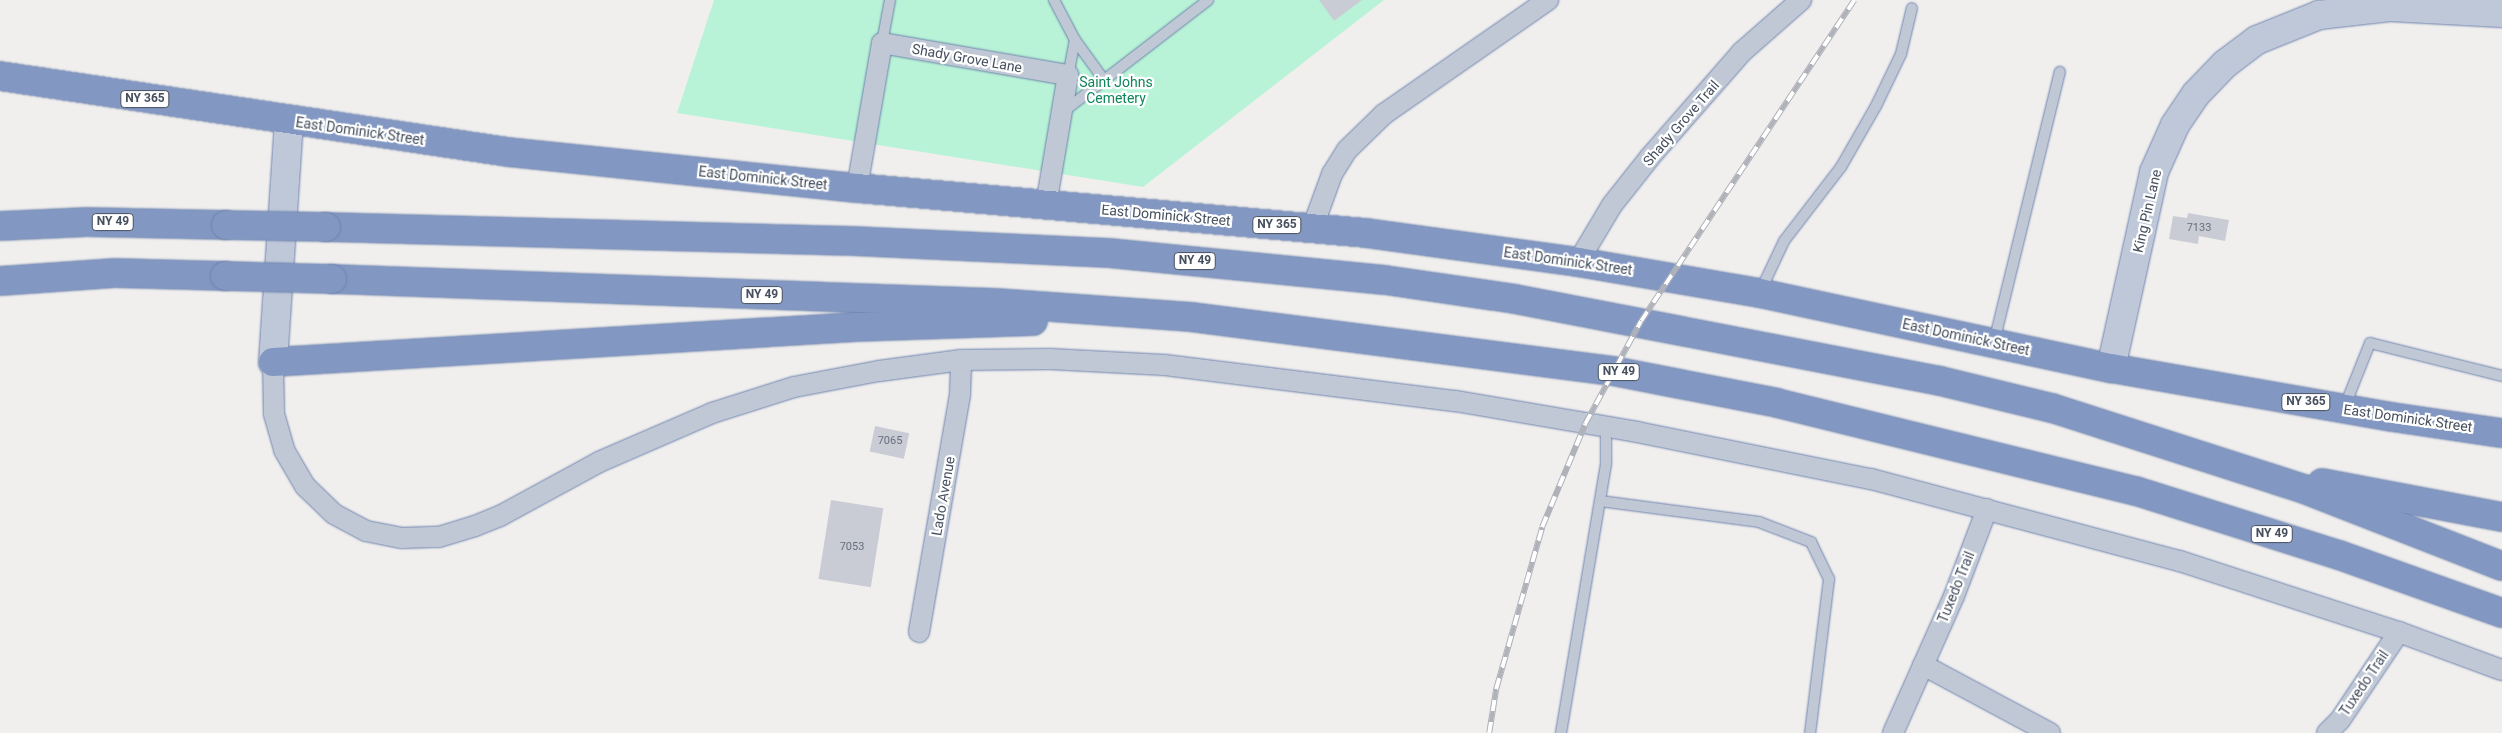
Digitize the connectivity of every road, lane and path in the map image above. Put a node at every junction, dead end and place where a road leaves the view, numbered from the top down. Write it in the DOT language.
graph roads {
  1 [pos="890,0"];
  2 [pos="1054,0"];
  3 [pos="1208,0"];
  4 [pos="1548,0"];
  5 [pos="1801,0"];
  6 [pos="1912,8"];
  7 [pos="2502,14"];
  8 [pos="1075,40"];
  9 [pos="882,43"];
  10 [pos="2060,72"];
  11 [pos="1068,75"];
  12 [pos="0,76"];
  13 [pos="1104,80"];
  14 [pos="1062,113"];
  15 [pos="289,122"];
  16 [pos="857,188"];
  17 [pos="1046,205"];
  18 [pos="0,226"];
  19 [pos="1312,228"];
  20 [pos="1578,262"];
  21 [pos="0,281"];
  22 [pos="1760,293"];
  23 [pos="1191,317"];
  24 [pos="1994,343"];
  25 [pos="961,360"];
  26 [pos="273,362"];
  27 [pos="2112,368"];
  28 [pos="2502,376"];
  29 [pos="2344,409"];
  30 [pos="1606,427"];
  31 [pos="2502,432"];
  32 [pos="2236,467"];
  33 [pos="1600,501"];
  34 [pos="1987,510"];
  35 [pos="2502,518"];
  36 [pos="2502,566"];
  37 [pos="2502,613"];
  38 [pos="919,632"];
  39 [pos="2399,632"];
  40 [pos="1923,664"];
  41 [pos="2502,670"];
  42 [pos="1561,733"];
  43 [pos="1810,733"];
  44 [pos="1893,733"];
  45 [pos="2050,733"];
  46 [pos="2327,733"];
  1 -- 9 [label="lane"];
  2 -- 8 [label="lane"];
  3 -- 13 [label="lane"];
  4 -- 19 [label="street"];
  5 -- 20 [label="street, Shady Grove Trail"];
  6 -- 22 [label="lane"];
  7 -- 27 [label="main road, King Pin Lane"];
  8 -- 11 [label="lane"];
  8 -- 13 [label="lane"];
  9 -- 11 [label="street, Shady Grove Lane"];
  9 -- 16 [label="street"];
  10 -- 24 [label="lane"];
  11 -- 14 [label="street"];
  12 -- 15 [label="highway, East Dominick Street / NY 365"];
  13 -- 14 [label="lane"];
  14 -- 17 [label="street"];
  15 -- 16 [label="highway, East Dominick Street / NY 365"];
  15 -- 26 [label="main road"];
  16 -- 17 [label="highway, East Dominick Street / NY 365"];
  17 -- 19 [label="highway, East Dominick Street / NY 365"];
  18 -- 32 [label="highway, NY 49, bridge"];
  19 -- 20 [label="highway, East Dominick Street / NY 365"];
  20 -- 22 [label="highway, East Dominick Street / NY 365"];
  21 -- 23 [label="highway, NY 49, bridge"];
  22 -- 24 [label="highway, East Dominick Street / NY 365"];
  23 -- 26 [label="highway"];
  23 -- 37 [label="highway, NY 49"];
  24 -- 27 [label="highway, East Dominick Street / NY 365"];
  25 -- 26 [label="street"];
  25 -- 30 [label="street"];
  25 -- 38 [label="street, Lado Avenue"];
  27 -- 29 [label="highway, East Dominick Street / NY 365"];
  28 -- 29 [label="lane"];
  29 -- 31 [label="highway, East Dominick Street / NY 365"];
  30 -- 33 [label="lane"];
  30 -- 34 [label="street"];
  32 -- 35 [label="highway"];
  32 -- 36 [label="highway, NY 49"];
  33 -- 42 [label="lane"];
  33 -- 43 [label="lane"];
  34 -- 39 [label="street"];
  34 -- 40 [label="street, Tuxedo Trail"];
  39 -- 41 [label="street"];
  39 -- 46 [label="street, Tuxedo Trail"];
  40 -- 44 [label="street, Tuxedo Trail"];
  40 -- 45 [label="street"];
}
